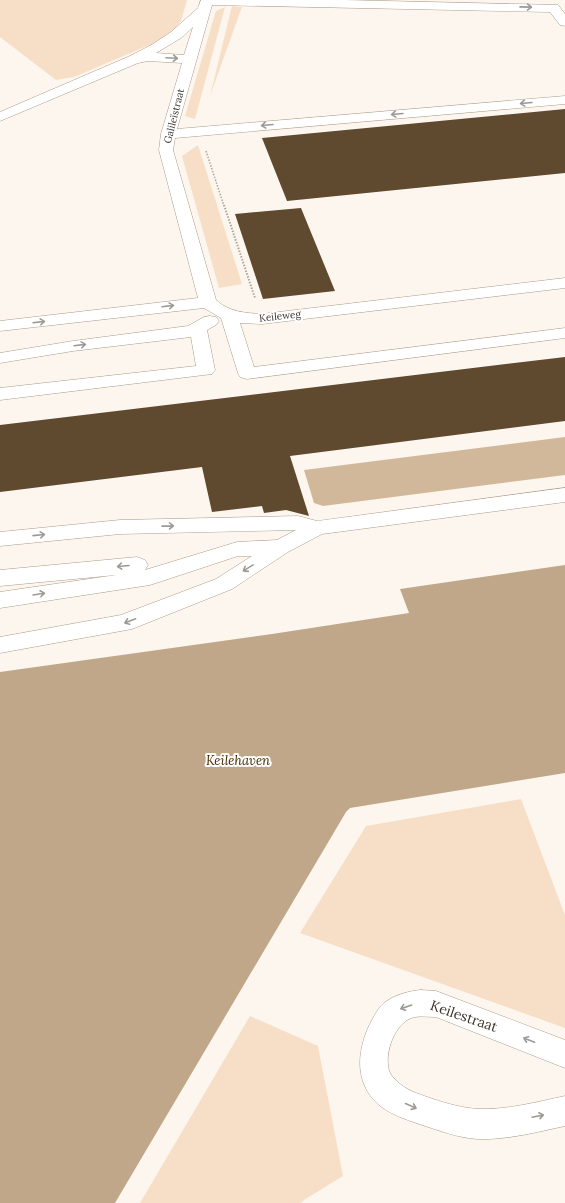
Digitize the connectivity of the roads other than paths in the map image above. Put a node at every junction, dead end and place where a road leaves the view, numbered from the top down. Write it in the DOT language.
graph roads {
  1 [pos="206,3"];
  2 [pos="565,22"];
  3 [pos="157,48"];
  4 [pos="191,54"];
  5 [pos="135,58"];
  6 [pos="565,100"];
  7 [pos="0,117"];
  8 [pos="168,134"];
  9 [pos="565,283"];
  10 [pos="208,302"];
  11 [pos="226,314"];
  12 [pos="0,326"];
  13 [pos="198,329"];
  14 [pos="565,333"];
  15 [pos="0,358"];
  16 [pos="0,394"];
  17 [pos="565,494"];
  18 [pos="252,524"];
  19 [pos="317,528"];
  20 [pos="0,539"];
  21 [pos="281,547"];
  22 [pos="0,578"];
  23 [pos="0,600"];
  24 [pos="0,645"];
  25 [pos="565,1054"];
  26 [pos="565,1111"];
  1 -- 2 [label="street, one-way"];
  1 -- 3 [label="street"];
  1 -- 4 [label="street, Galileïstraat"];
  3 -- 4 [label="street"];
  3 -- 5 [label="street"];
  5 -- 4 [label="street, one-way"];
  4 -- 8 [label="street, Galileïstraat"];
  5 -- 7 [label="street"];
  6 -- 8 [label="street, one-way"];
  8 -- 10 [label="street, Galileïstraat"];
  9 -- 11 [label="street, Keileweg"];
  10 -- 11 [label="street, Keileweg"];
  12 -- 10 [label="street, one-way"];
  11 -- 13 [label="street"];
  11 -- 14 [label="street"];
  15 -- 13 [label="street, one-way"];
  13 -- 16 [label="street"];
  17 -- 19 [label="street"];
  18 -- 19 [label="street"];
  20 -- 18 [label="street, one-way"];
  18 -- 22 [label="street, one-way"];
  19 -- 21 [label="street"];
  23 -- 21 [label="street, one-way"];
  21 -- 24 [label="street, one-way"];
  25 -- 26 [label="street, Keilestraat, one-way"];
}
